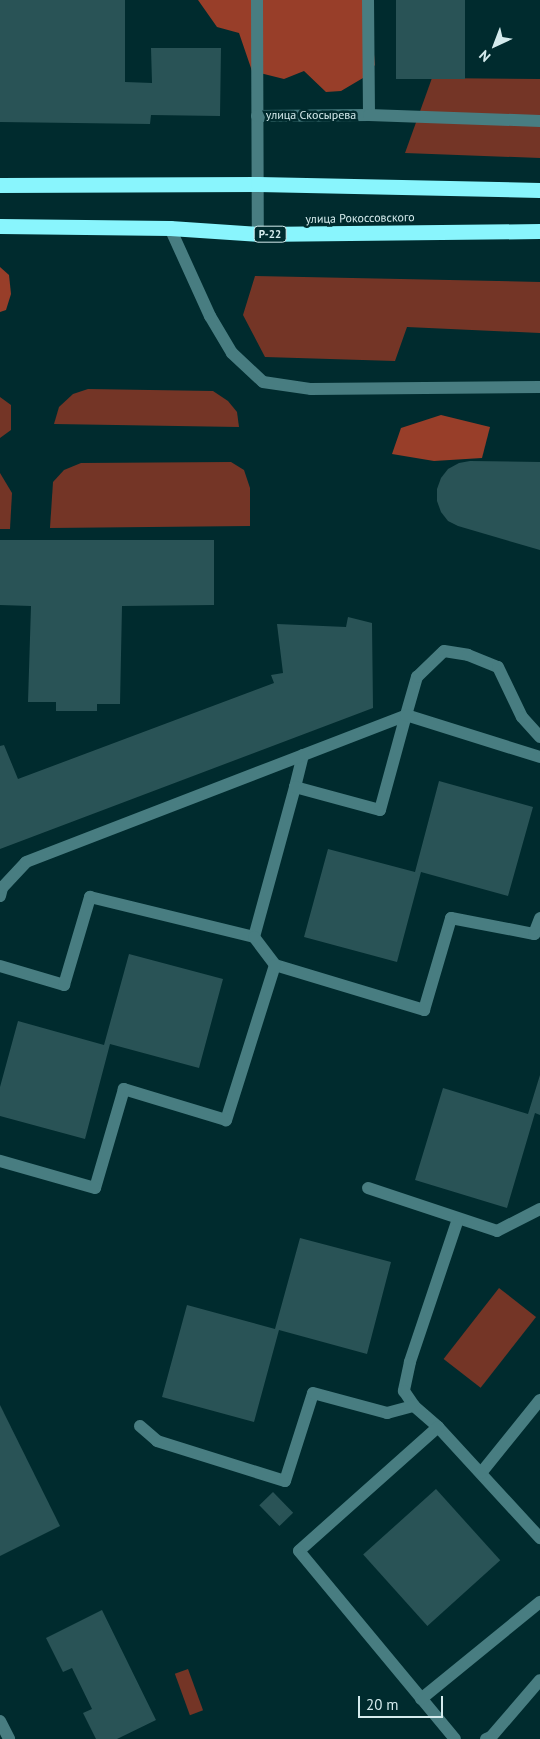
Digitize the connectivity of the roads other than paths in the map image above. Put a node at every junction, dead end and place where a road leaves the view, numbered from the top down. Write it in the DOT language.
graph roads {
  1 [pos="257,0"];
  2 [pos="368,0"];
  3 [pos="370,115"];
  4 [pos="257,116"];
  5 [pos="540,121"];
  6 [pos="258,184"];
  7 [pos="0,185"];
  8 [pos="540,190"];
  9 [pos="0,226"];
  10 [pos="170,228"];
  11 [pos="540,231"];
  12 [pos="258,234"];
  13 [pos="540,387"];
  14 [pos="406,715"];
  15 [pos="540,736"];
  16 [pos="303,755"];
  17 [pos="540,757"];
  18 [pos="295,787"];
  19 [pos="0,896"];
  20 [pos="540,918"];
  21 [pos="254,938"];
  22 [pos="275,964"];
  23 [pos="0,966"];
  24 [pos="0,1161"];
  25 [pos="368,1188"];
  26 [pos="540,1209"];
  27 [pos="458,1219"];
  28 [pos="540,1400"];
  29 [pos="414,1406"];
  30 [pos="140,1426"];
  31 [pos="438,1427"];
  32 [pos="481,1473"];
  33 [pos="540,1538"];
  34 [pos="540,1602"];
  35 [pos="540,1680"];
  36 [pos="422,1699"];
  37 [pos="0,1721"];
  38 [pos="9,1739"];
  39 [pos="455,1739"];
  40 [pos="486,1739"];
  1 -- 4 [label="street, улица Скосырева"];
  2 -- 3 [label="street, улица Скосырева"];
  3 -- 4 [label="street, улица Скосырева"];
  3 -- 5 [label="street"];
  4 -- 6 [label="street, улица Скосырева"];
  6 -- 7 [label="highway"];
  6 -- 8 [label="highway"];
  6 -- 12 [label="street, улица Скосырева"];
  9 -- 10 [label="highway, улица Рокоссовского / Р-22"];
  10 -- 12 [label="highway, улица Рокоссовского / Р-22"];
  10 -- 13 [label="street"];
  11 -- 12 [label="highway, улица Рокоссовского / Р-22"];
  14 -- 15 [label="street"];
  14 -- 16 [label="street"];
  14 -- 17 [label="street"];
  14 -- 18 [label="street"];
  16 -- 18 [label="street"];
  16 -- 19 [label="street"];
  18 -- 21 [label="street"];
  20 -- 22 [label="street"];
  21 -- 22 [label="street"];
  21 -- 23 [label="street"];
  22 -- 24 [label="street"];
  25 -- 27 [label="street"];
  26 -- 27 [label="street"];
  27 -- 29 [label="street"];
  28 -- 32 [label="street"];
  29 -- 30 [label="street"];
  29 -- 31 [label="street"];
  31 -- 32 [label="street"];
  31 -- 36 [label="street"];
  32 -- 33 [label="street"];
  34 -- 36 [label="street"];
  35 -- 40 [label="street"];
  36 -- 39 [label="street"];
  37 -- 38 [label="street"];
}
